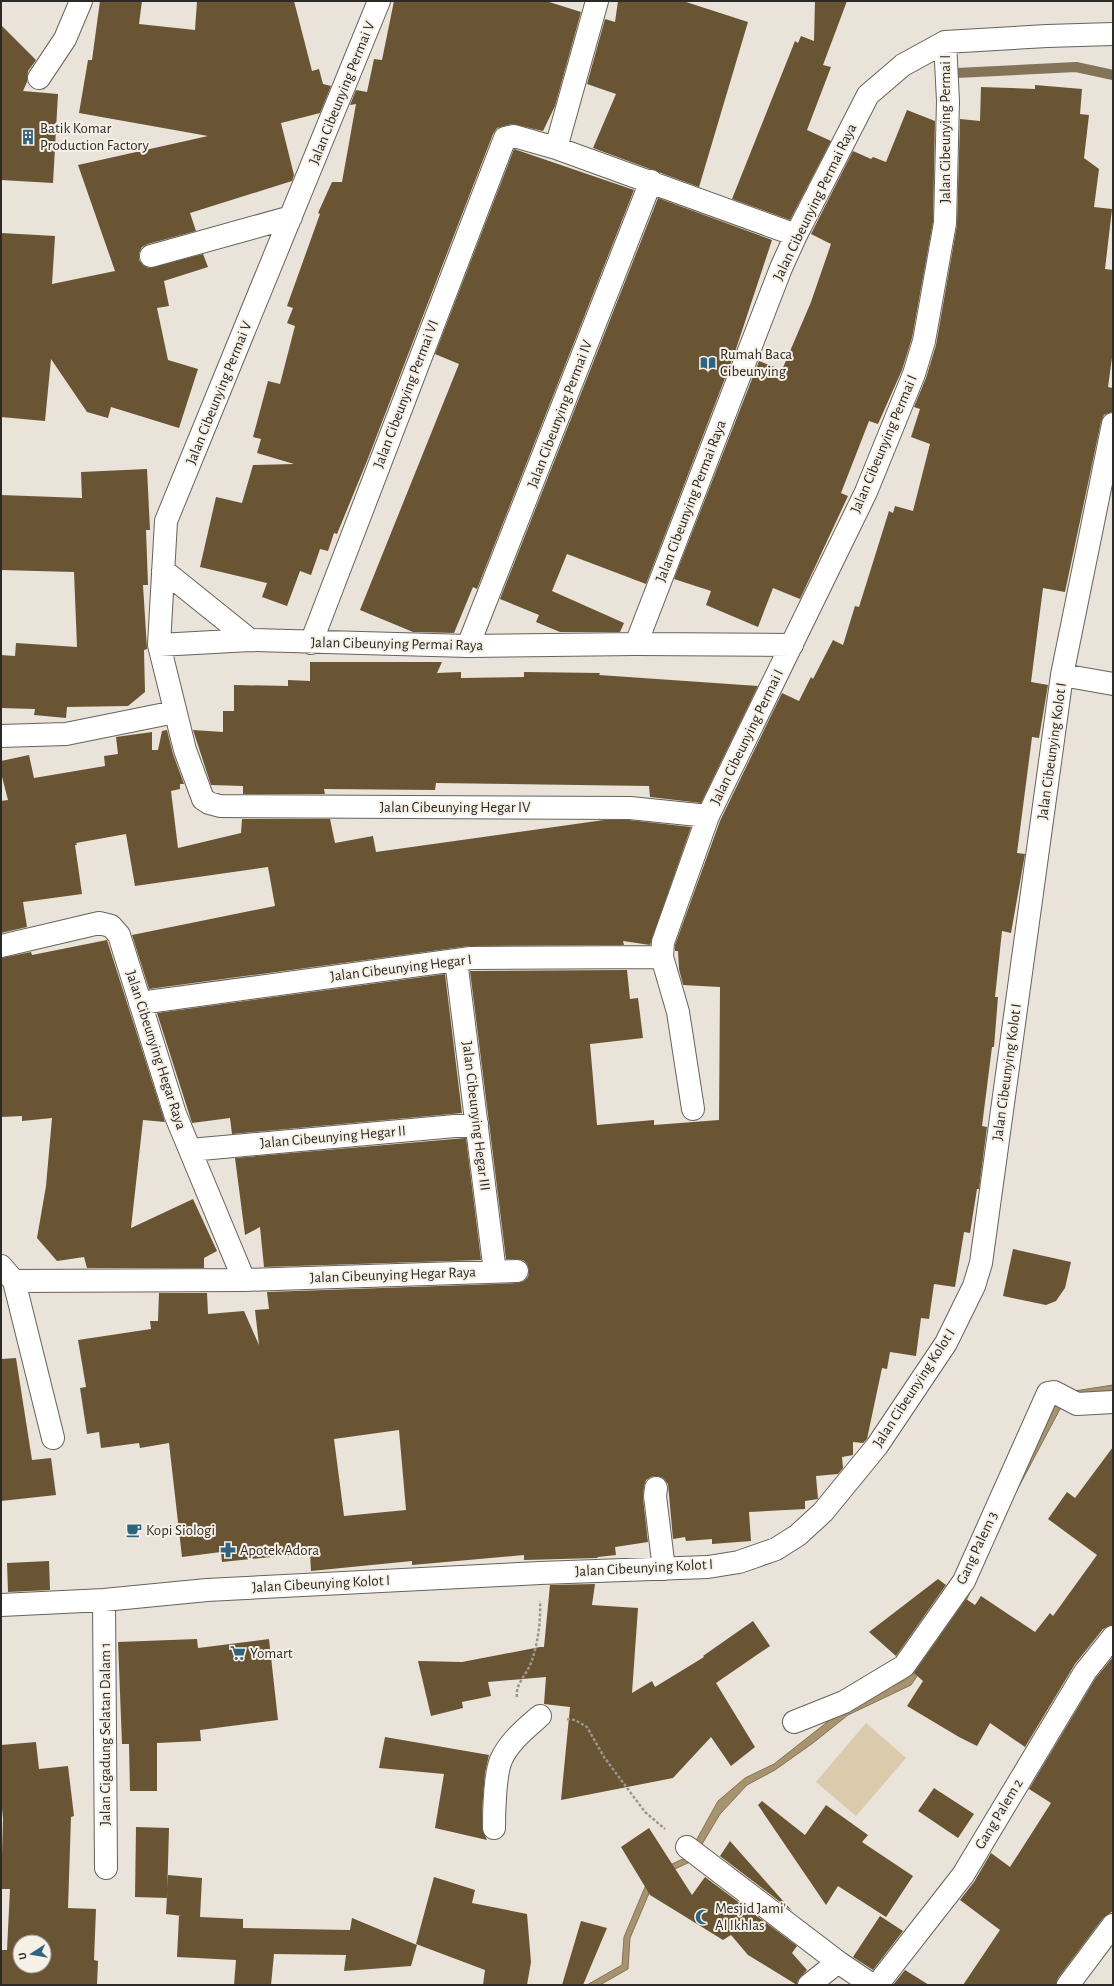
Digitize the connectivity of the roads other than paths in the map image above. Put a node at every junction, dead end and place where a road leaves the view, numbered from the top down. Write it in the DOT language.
graph roads {
  1 [pos="81,1"];
  2 [pos="379,1"];
  3 [pos="597,1"];
  4 [pos="1113,34"];
  5 [pos="945,42"];
  6 [pos="39,78"];
  7 [pos="556,148"];
  8 [pos="651,181"];
  9 [pos="291,217"];
  10 [pos="796,235"];
  11 [pos="151,256"];
  12 [pos="1113,424"];
  13 [pos="163,570"];
  14 [pos="250,640"];
  15 [pos="311,643"];
  16 [pos="636,644"];
  17 [pos="159,645"];
  18 [pos="792,645"];
  19 [pos="468,646"];
  20 [pos="1062,675"];
  21 [pos="1113,684"];
  22 [pos="175,712"];
  23 [pos="1,736"];
  24 [pos="203,799"];
  25 [pos="708,816"];
  26 [pos="1,946"];
  27 [pos="662,957"];
  28 [pos="456,960"];
  29 [pos="140,1003"];
  30 [pos="693,1109"];
  31 [pos="477,1124"];
  32 [pos="190,1150"];
  33 [pos="518,1271"];
  34 [pos="495,1272"];
  35 [pos="8,1274"];
  36 [pos="244,1280"];
  37 [pos="1113,1402"];
  38 [pos="53,1438"];
  39 [pos="656,1488"];
  40 [pos="664,1569"];
  41 [pos="104,1600"];
  42 [pos="1,1605"];
  43 [pos="1113,1637"];
  44 [pos="540,1716"];
  45 [pos="794,1722"];
  46 [pos="494,1828"];
  47 [pos="687,1847"];
  48 [pos="106,1868"];
  49 [pos="1113,1925"];
  50 [pos="838,1962"];
  51 [pos="809,1985"];
  52 [pos="872,1985"];
  53 [pos="877,1985"];
  54 [pos="1068,1985"];
  1 -- 6 [label="street"];
  2 -- 9 [label="street, Jalan Cibeunying Permai V"];
  3 -- 7 [label="street"];
  4 -- 5 [label="street, Jalan Cibeunying Permai Raya"];
  5 -- 10 [label="street, Jalan Cibeunying Permai Raya"];
  5 -- 18 [label="street, Jalan Cibeunying Permai I"];
  7 -- 8 [label="street"];
  7 -- 15 [label="street, Jalan Cibeunying Permai VI"];
  8 -- 10 [label="street"];
  8 -- 19 [label="street, Jalan Cibeunying Permai IV"];
  9 -- 11 [label="street"];
  9 -- 13 [label="street, Jalan Cibeunying Permai V"];
  10 -- 16 [label="street, Jalan Cibeunying Permai Raya"];
  12 -- 20 [label="street, Jalan Cibeunying Kolot I"];
  13 -- 14 [label="street"];
  13 -- 17 [label="street, Jalan Cibeunying Permai V"];
  14 -- 15 [label="street, Jalan Cibeunying Permai Raya"];
  14 -- 17 [label="street, Jalan Cibeunying Permai Raya"];
  15 -- 19 [label="street, Jalan Cibeunying Permai Raya"];
  16 -- 18 [label="street, Jalan Cibeunying Permai Raya"];
  16 -- 19 [label="street, Jalan Cibeunying Permai Raya"];
  17 -- 22 [label="street, Jalan Cibeunying Permai V"];
  18 -- 25 [label="street, Jalan Cibeunying Permai I"];
  20 -- 21 [label="street"];
  20 -- 40 [label="street, Jalan Cibeunying Kolot I"];
  22 -- 23 [label="street"];
  22 -- 24 [label="street, Jalan Cibeunying Permai V"];
  24 -- 25 [label="street, Jalan Cibeunying Hegar IV"];
  25 -- 27 [label="street, Jalan Cibeunying Permai I"];
  26 -- 29 [label="street, Jalan Cibeunying Hegar Raya"];
  27 -- 28 [label="street, Jalan Cibeunying Hegar I"];
  27 -- 30 [label="street"];
  28 -- 29 [label="street, Jalan Cibeunying Hegar I"];
  28 -- 31 [label="street, Jalan Cibeunying Hegar III"];
  29 -- 32 [label="street, Jalan Cibeunying Hegar Raya"];
  31 -- 32 [label="street, Jalan Cibeunying Hegar II"];
  31 -- 34 [label="street, Jalan Cibeunying Hegar III"];
  32 -- 36 [label="street, Jalan Cibeunying Hegar Raya"];
  33 -- 34 [label="street, Jalan Cibeunying Hegar Raya"];
  34 -- 36 [label="street, Jalan Cibeunying Hegar Raya"];
  35 -- 36 [label="street, Jalan Cibeunying Hegar Raya"];
  35 -- 38 [label="street"];
  37 -- 45 [label="street, Gang Palem 3"];
  39 -- 40 [label="street"];
  40 -- 41 [label="street, Jalan Cibeunying Kolot I"];
  41 -- 42 [label="street, Jalan Cibeunying Kolot I"];
  41 -- 48 [label="street, Jalan Cigadung Selatan Dalam 1"];
  43 -- 53 [label="street, Gang Palem 2"];
  44 -- 46 [label="street"];
  47 -- 50 [label="street"];
  49 -- 54 [label="street"];
  50 -- 51 [label="street"];
  50 -- 52 [label="street"];
}
